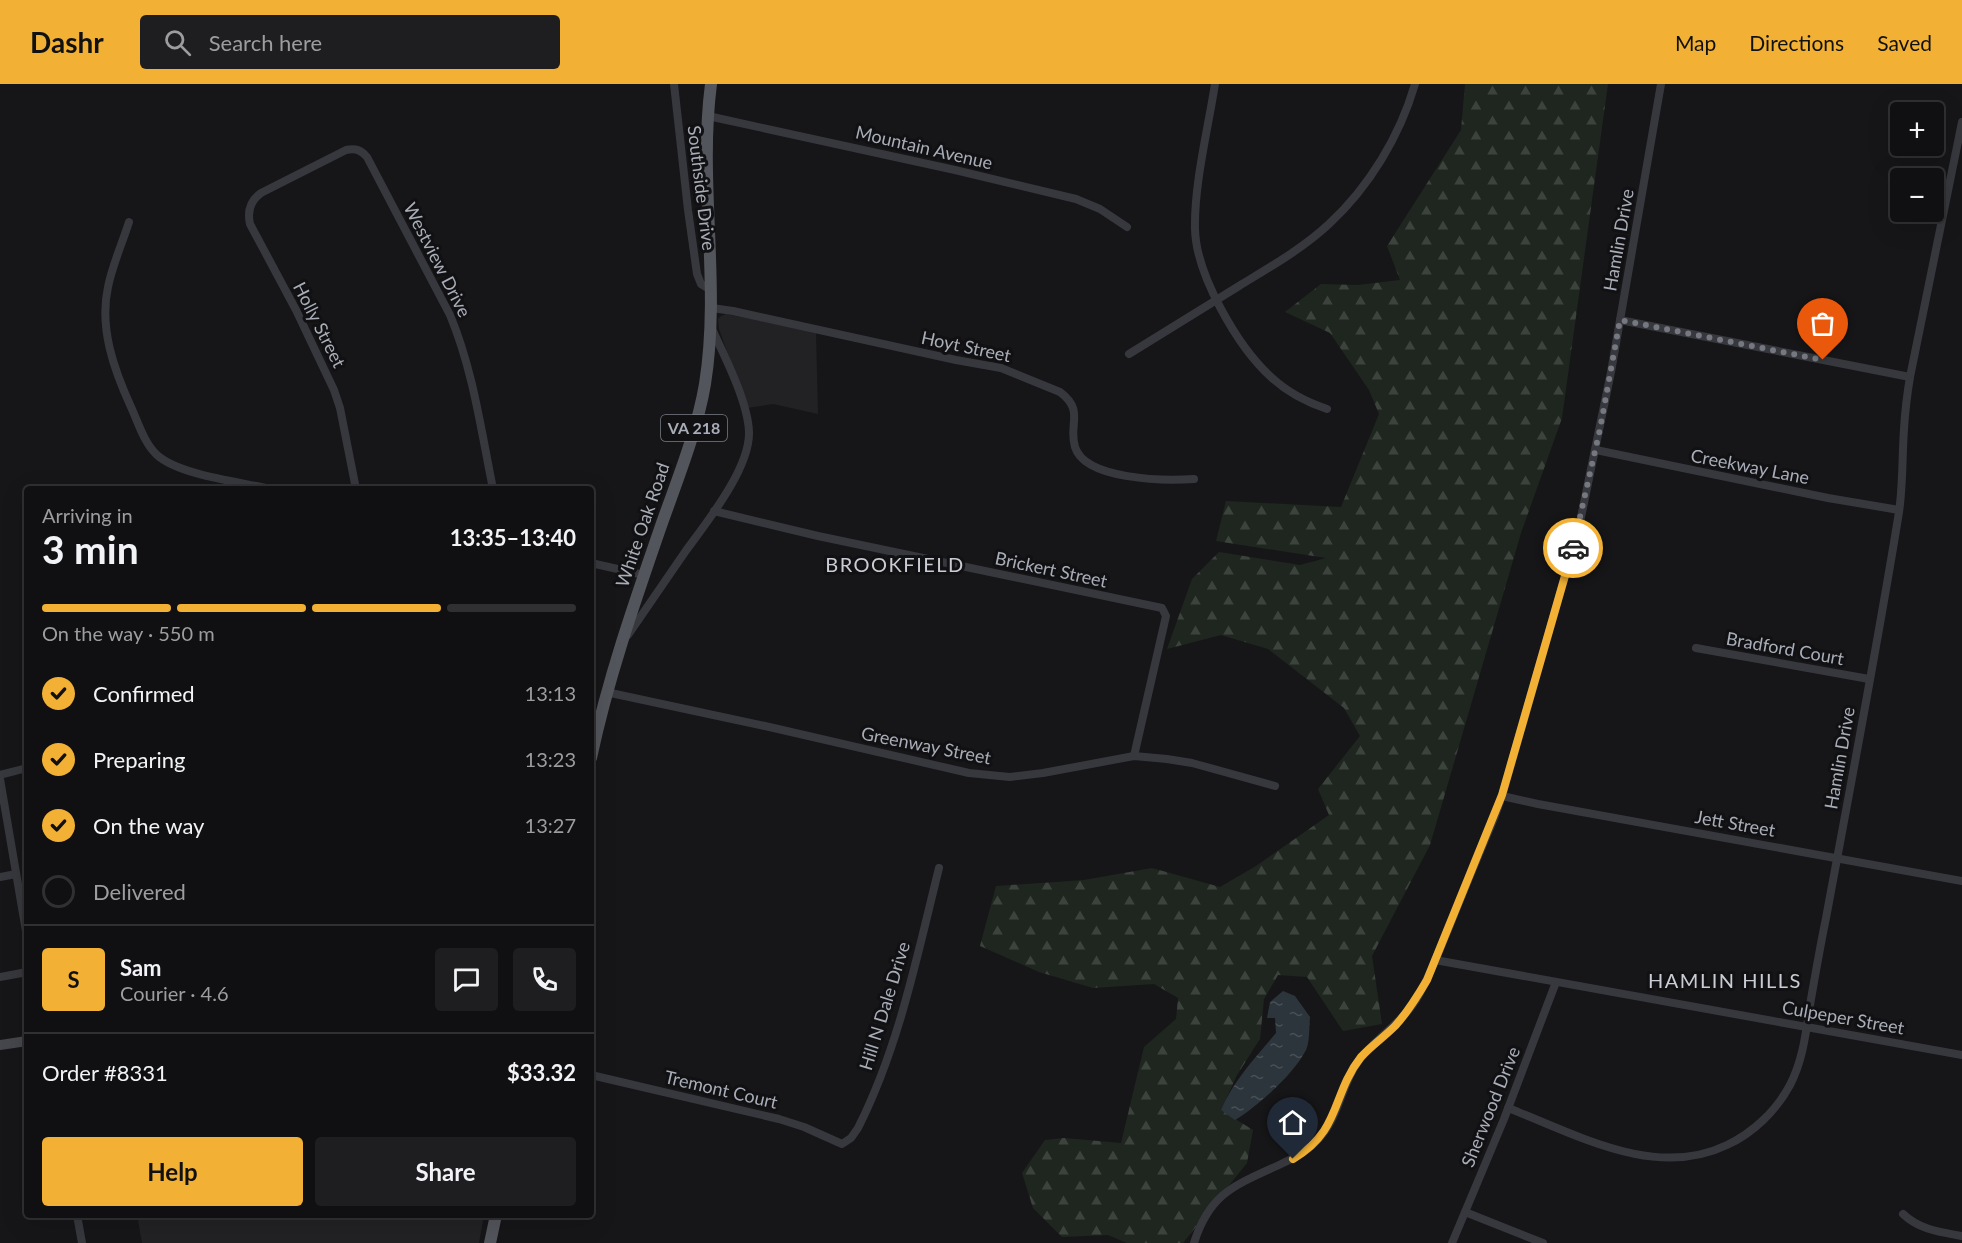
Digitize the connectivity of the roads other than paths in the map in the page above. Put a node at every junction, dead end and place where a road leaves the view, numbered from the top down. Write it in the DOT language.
graph roads {
  1 [pos="674,84"];
  2 [pos="711,84"];
  3 [pos="1215,84"];
  4 [pos="1415,84"];
  5 [pos="1661,84"];
  6 [pos="708,116"];
  7 [pos="1962,122"];
  8 [pos="269,189"];
  9 [pos="129,222"];
  10 [pos="1127,227"];
  11 [pos="711,290"];
  12 [pos="1217,299"];
  13 [pos="712,308"];
  14 [pos="1620,320"];
  15 [pos="712,328"];
  16 [pos="1129,354"];
  17 [pos="1910,378"];
  18 [pos="1327,409"];
  19 [pos="1596,450"];
  20 [pos="1194,479"];
  21 [pos="257,486"];
  22 [pos="355,486"];
  23 [pos="492,486"];
  24 [pos="1899,510"];
  25 [pos="714,511"];
  26 [pos="594,564"];
  27 [pos="644,575"];
  28 [pos="1696,648"];
  29 [pos="615,663"];
  30 [pos="1869,679"];
  31 [pos="606,692"];
  32 [pos="594,745"];
  33 [pos="1134,756"];
  34 [pos="24,769"];
  35 [pos="0,777"];
  36 [pos="1275,786"];
  37 [pos="1502,795"];
  38 [pos="1837,858"];
  39 [pos="939,868"];
  40 [pos="16,874"];
  41 [pos="0,876"];
  42 [pos="1962,881"];
  43 [pos="24,920"];
  44 [pos="1435,960"];
  45 [pos="24,973"];
  46 [pos="0,977"];
  47 [pos="1557,982"];
  48 [pos="1807,1027"];
  49 [pos="24,1041"];
  50 [pos="0,1045"];
  51 [pos="1962,1056"];
  52 [pos="594,1076"];
  53 [pos="1508,1108"];
  54 [pos="842,1144"];
  55 [pos="1465,1212"];
  56 [pos="1903,1214"];
  57 [pos="78,1218"];
  58 [pos="495,1218"];
  59 [pos="1962,1236"];
  60 [pos="82,1243"];
  61 [pos="488,1243"];
  62 [pos="1194,1243"];
  63 [pos="1452,1243"];
  64 [pos="1543,1243"];
  1 -- 11 [label="street, Southside Drive"];
  2 -- 6 [label="main road, White Oak Road / VA 218"];
  3 -- 12 [label="street"];
  4 -- 12 [label="street"];
  5 -- 14 [label="street, Hamlin Drive"];
  6 -- 10 [label="street, Mountain Avenue"];
  6 -- 11 [label="main road, White Oak Road / VA 218"];
  7 -- 17 [label="street, Hamlin Drive"];
  8 -- 22 [label="street, Holly Street"];
  8 -- 23 [label="street, Westview Drive"];
  9 -- 21 [label="street"];
  11 -- 13 [label="main road, White Oak Road / VA 218"];
  12 -- 16 [label="street"];
  12 -- 18 [label="street"];
  13 -- 15 [label="main road, White Oak Road / VA 218"];
  13 -- 20 [label="street, Hoyt Street"];
  14 -- 17 [label="street"];
  14 -- 19 [label="street, Hamlin Drive"];
  15 -- 25 [label="street"];
  15 -- 27 [label="main road, White Oak Road / VA 218"];
  17 -- 24 [label="street, Hamlin Drive"];
  19 -- 24 [label="street, Creekway Lane"];
  19 -- 37 [label="street, Hamlin Drive"];
  24 -- 30 [label="street, Hamlin Drive"];
  25 -- 29 [label="street"];
  25 -- 33 [label="street, Brickert Street"];
  26 -- 27 [label="street"];
  27 -- 29 [label="main road, White Oak Road / VA 218"];
  28 -- 30 [label="street, Bradford Court"];
  29 -- 31 [label="main road, White Oak Road / VA 218"];
  30 -- 38 [label="street, Hamlin Drive"];
  31 -- 32 [label="main road, White Oak Road / VA 218"];
  31 -- 33 [label="street, Greenway Street"];
  33 -- 36 [label="street, Greenway Street"];
  34 -- 35 [label="street"];
  35 -- 40 [label="street"];
  37 -- 38 [label="street, Jett Street"];
  37 -- 44 [label="street, Hamlin Drive"];
  38 -- 42 [label="street, Jett Street"];
  38 -- 48 [label="street, Hamlin Drive"];
  39 -- 54 [label="street, Hill N Dale Drive"];
  40 -- 41 [label="street"];
  40 -- 43 [label="street"];
  44 -- 47 [label="street, Culpeper Street"];
  44 -- 62 [label="street, Hamlin Drive"];
  45 -- 46 [label="street"];
  47 -- 48 [label="street, Culpeper Street"];
  47 -- 53 [label="street, Sherwood Drive"];
  48 -- 51 [label="street, Culpeper Street"];
  48 -- 53 [label="street, Hamlin Drive"];
  49 -- 50 [label="street"];
  52 -- 54 [label="street, Tremont Court"];
  53 -- 55 [label="street, Sherwood Drive"];
  55 -- 63 [label="street, Sherwood Drive"];
  55 -- 64 [label="street"];
  56 -- 59 [label="street"];
  57 -- 60 [label="street"];
  58 -- 61 [label="main road"];
}
